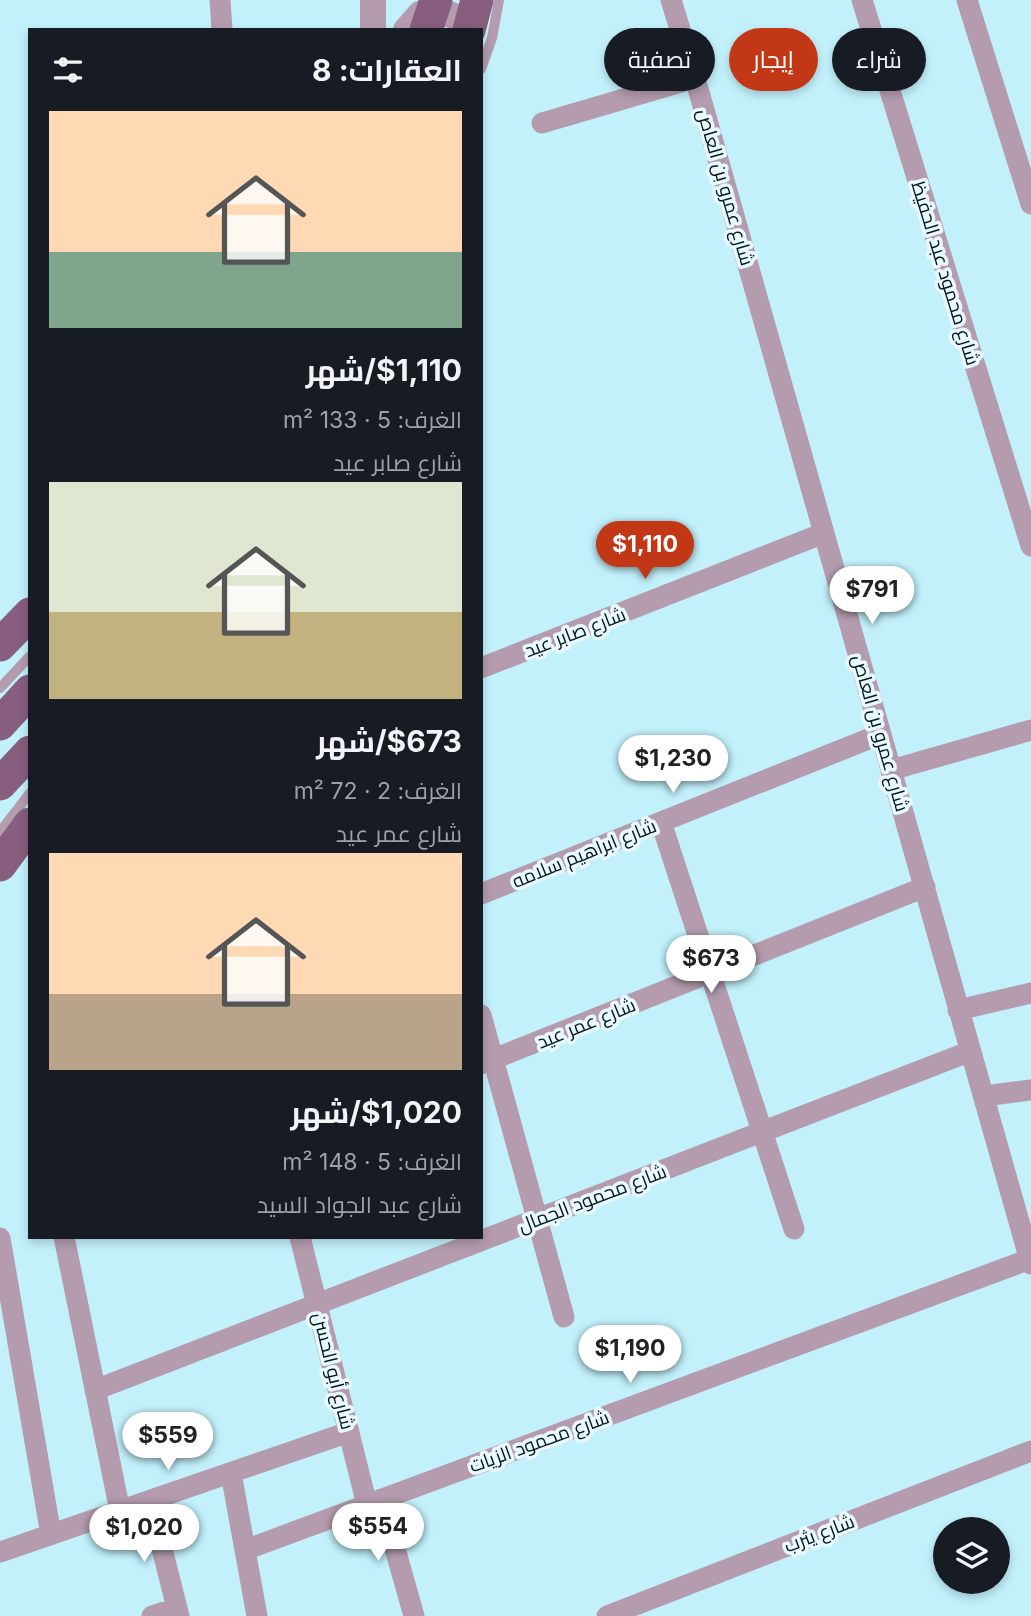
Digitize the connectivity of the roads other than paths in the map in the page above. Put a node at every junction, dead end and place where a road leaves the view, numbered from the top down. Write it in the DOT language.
graph roads {
  1 [pos="220,0"];
  2 [pos="373,0"];
  3 [pos="436,0"];
  4 [pos="477,0"];
  5 [pos="499,0"];
  6 [pos="671,0"];
  7 [pos="862,0"];
  8 [pos="967,0"];
  9 [pos="222,28"];
  10 [pos="373,28"];
  11 [pos="408,28"];
  12 [pos="427,28"];
  13 [pos="468,28"];
  14 [pos="470,28"];
  15 [pos="680,28"];
  16 [pos="483,63"];
  17 [pos="651,91"];
  18 [pos="699,91"];
  19 [pos="542,123"];
  20 [pos="1031,204"];
  21 [pos="824,533"];
  22 [pos="1031,547"];
  23 [pos="28,616"];
  24 [pos="0,645"];
  25 [pos="28,658"];
  26 [pos="483,667"];
  27 [pos="0,688"];
  28 [pos="28,693"];
  29 [pos="0,724"];
  30 [pos="1031,730"];
  31 [pos="881,734"];
  32 [pos="28,754"];
  33 [pos="891,770"];
  34 [pos="0,784"];
  35 [pos="28,796"];
  36 [pos="661,822"];
  37 [pos="28,827"];
  38 [pos="0,832"];
  39 [pos="0,865"];
  40 [pos="925,887"];
  41 [pos="483,893"];
  42 [pos="710,973"];
  43 [pos="1031,993"];
  44 [pos="958,1010"];
  45 [pos="483,1031"];
  46 [pos="971,1051"];
  47 [pos="487,1062"];
  48 [pos="1031,1090"];
  49 [pos="984,1096"];
  50 [pos="762,1131"];
  51 [pos="537,1219"];
  52 [pos="794,1229"];
  53 [pos="0,1238"];
  54 [pos="64,1239"];
  55 [pos="300,1239"];
  56 [pos="1030,1261"];
  57 [pos="317,1305"];
  58 [pos="564,1317"];
  59 [pos="95,1390"];
  60 [pos="349,1432"];
  61 [pos="1031,1451"];
  62 [pos="231,1473"];
  63 [pos="150,1501"];
  64 [pos="374,1502"];
  65 [pos="120,1511"];
  66 [pos="51,1535"];
  67 [pos="245,1549"];
  68 [pos="0,1552"];
  69 [pos="178,1612"];
  70 [pos="152,1616"];
  71 [pos="257,1616"];
  72 [pos="414,1616"];
  73 [pos="607,1616"];
  1 -- 9 [label="street"];
  2 -- 10 [label="street"];
  3 -- 12 [label="main road"];
  4 -- 14 [label="main road"];
  5 -- 16 [label="lane"];
  6 -- 15 [label="street, شارع عمرو بن العاص"];
  7 -- 22 [label="street, شارع محمود عبد الحفيظ"];
  8 -- 20 [label="street"];
  11 -- 13 [label="street"];
  17 -- 19 [label="street"];
  18 -- 21 [label="street, شارع عمرو بن العاص"];
  21 -- 26 [label="street, شارع صابر عيد"];
  21 -- 31 [label="street, شارع عمرو بن العاص"];
  23 -- 24 [label="main road"];
  25 -- 27 [label="lane"];
  28 -- 29 [label="main road"];
  30 -- 33 [label="street"];
  31 -- 33 [label="street, شارع عمرو بن العاص"];
  31 -- 36 [label="street, شارع ابراهيم سلامه"];
  32 -- 34 [label="main road"];
  33 -- 40 [label="street, شارع عمرو بن العاص"];
  35 -- 38 [label="lane"];
  36 -- 41 [label="street, شارع ابراهيم سلامه"];
  36 -- 42 [label="street"];
  37 -- 39 [label="main road"];
  40 -- 42 [label="street, شارع عمر عيد"];
  40 -- 44 [label="street, شارع عمرو بن العاص"];
  42 -- 47 [label="street, شارع عمر عيد"];
  42 -- 50 [label="street"];
  43 -- 44 [label="street"];
  44 -- 46 [label="street, شارع عمرو بن العاص"];
  45 -- 47 [label="street"];
  46 -- 49 [label="street, شارع عمرو بن العاص"];
  46 -- 50 [label="street, شارع محمود الجمال"];
  47 -- 51 [label="street"];
  48 -- 49 [label="street"];
  49 -- 56 [label="street, شارع عمرو بن العاص"];
  50 -- 51 [label="street, شارع محمود الجمال"];
  50 -- 52 [label="street"];
  51 -- 57 [label="street, شارع محمود الجمال"];
  51 -- 58 [label="street"];
  53 -- 66 [label="street"];
  54 -- 59 [label="street"];
  55 -- 57 [label="street, شارع أبو الحسن"];
  56 -- 64 [label="street, شارع محمود الزيات"];
  57 -- 59 [label="street, شارع محمود الجمال"];
  57 -- 60 [label="street, شارع أبو الحسن"];
  59 -- 65 [label="street"];
  60 -- 62 [label="street"];
  60 -- 64 [label="street, شارع أبو الحسن"];
  61 -- 73 [label="street, شارع يثرب"];
  62 -- 63 [label="street"];
  62 -- 67 [label="street"];
  63 -- 65 [label="street"];
  63 -- 69 [label="street"];
  64 -- 67 [label="street, شارع محمود الزيات"];
  64 -- 72 [label="street, شارع أبو الحسن"];
  65 -- 66 [label="street"];
  66 -- 68 [label="street"];
  67 -- 71 [label="street"];
  69 -- 70 [label="street"];
}
